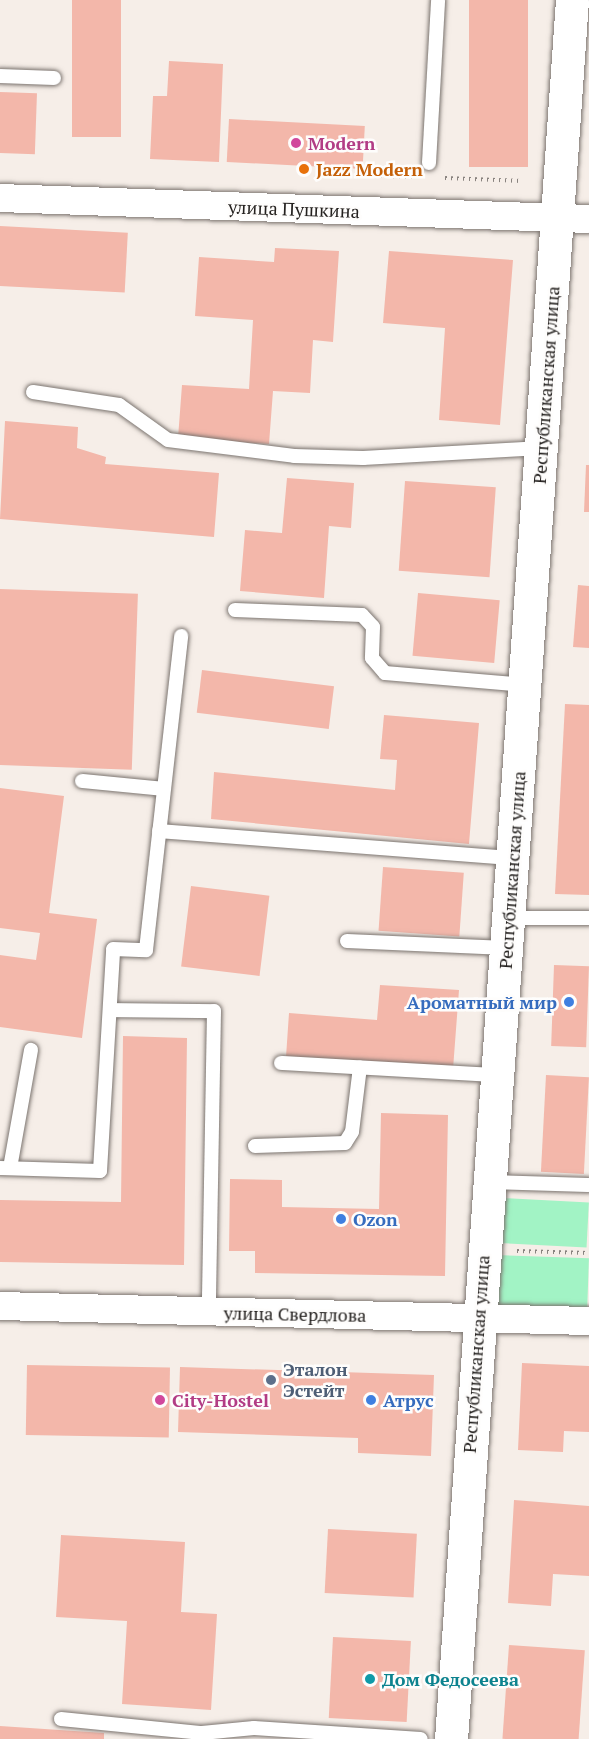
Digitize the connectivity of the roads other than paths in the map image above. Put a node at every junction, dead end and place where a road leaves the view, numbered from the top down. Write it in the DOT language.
graph roads {
  1 [pos="438,0"];
  2 [pos="572,0"];
  3 [pos="0,76"];
  4 [pos="54,78"];
  5 [pos="429,163"];
  6 [pos="0,198"];
  7 [pos="574,218"];
  8 [pos="33,392"];
  9 [pos="542,448"];
  10 [pos="235,610"];
  11 [pos="181,636"];
  12 [pos="525,685"];
  13 [pos="82,781"];
  14 [pos="163,789"];
  15 [pos="159,831"];
  16 [pos="513,858"];
  17 [pos="589,918"];
  18 [pos="507,933"];
  19 [pos="346,941"];
  20 [pos="110,1010"];
  21 [pos="31,1050"];
  22 [pos="281,1063"];
  23 [pos="360,1067"];
  24 [pos="496,1075"];
  25 [pos="255,1146"];
  26 [pos="5,1168"];
  27 [pos="488,1182"];
  28 [pos="589,1185"];
  29 [pos="0,1306"];
  30 [pos="209,1311"];
  31 [pos="478,1318"];
  32 [pos="589,1321"];
  33 [pos="61,1719"];
  34 [pos="202,1736"];
  35 [pos="421,1739"];
  36 [pos="451,1739"];
  1 -- 5 [label="lane"];
  2 -- 7 [label="main road, Республиканская улица"];
  3 -- 4 [label="lane"];
  6 -- 7 [label="street, улица Пушкина"];
  7 -- 9 [label="main road, Республиканская улица"];
  8 -- 9 [label="lane"];
  9 -- 12 [label="main road, Республиканская улица"];
  10 -- 12 [label="lane"];
  11 -- 14 [label="lane"];
  12 -- 16 [label="main road, Республиканская улица"];
  13 -- 14 [label="lane"];
  14 -- 15 [label="lane"];
  15 -- 16 [label="lane"];
  15 -- 20 [label="lane"];
  16 -- 18 [label="main road, Республиканская улица"];
  17 -- 18 [label="lane"];
  18 -- 19 [label="lane"];
  18 -- 24 [label="main road, Республиканская улица"];
  20 -- 26 [label="lane"];
  20 -- 30 [label="lane"];
  21 -- 26 [label="lane"];
  22 -- 23 [label="lane"];
  23 -- 24 [label="lane"];
  23 -- 25 [label="lane"];
  24 -- 27 [label="main road, Республиканская улица"];
  27 -- 28 [label="lane"];
  27 -- 31 [label="main road, Республиканская улица"];
  29 -- 30 [label="street, улица Свердлова"];
  30 -- 31 [label="street, улица Свердлова"];
  31 -- 32 [label="street, улица Свердлова"];
  31 -- 36 [label="main road, Республиканская улица"];
  33 -- 34 [label="lane"];
  34 -- 35 [label="lane"];
}
